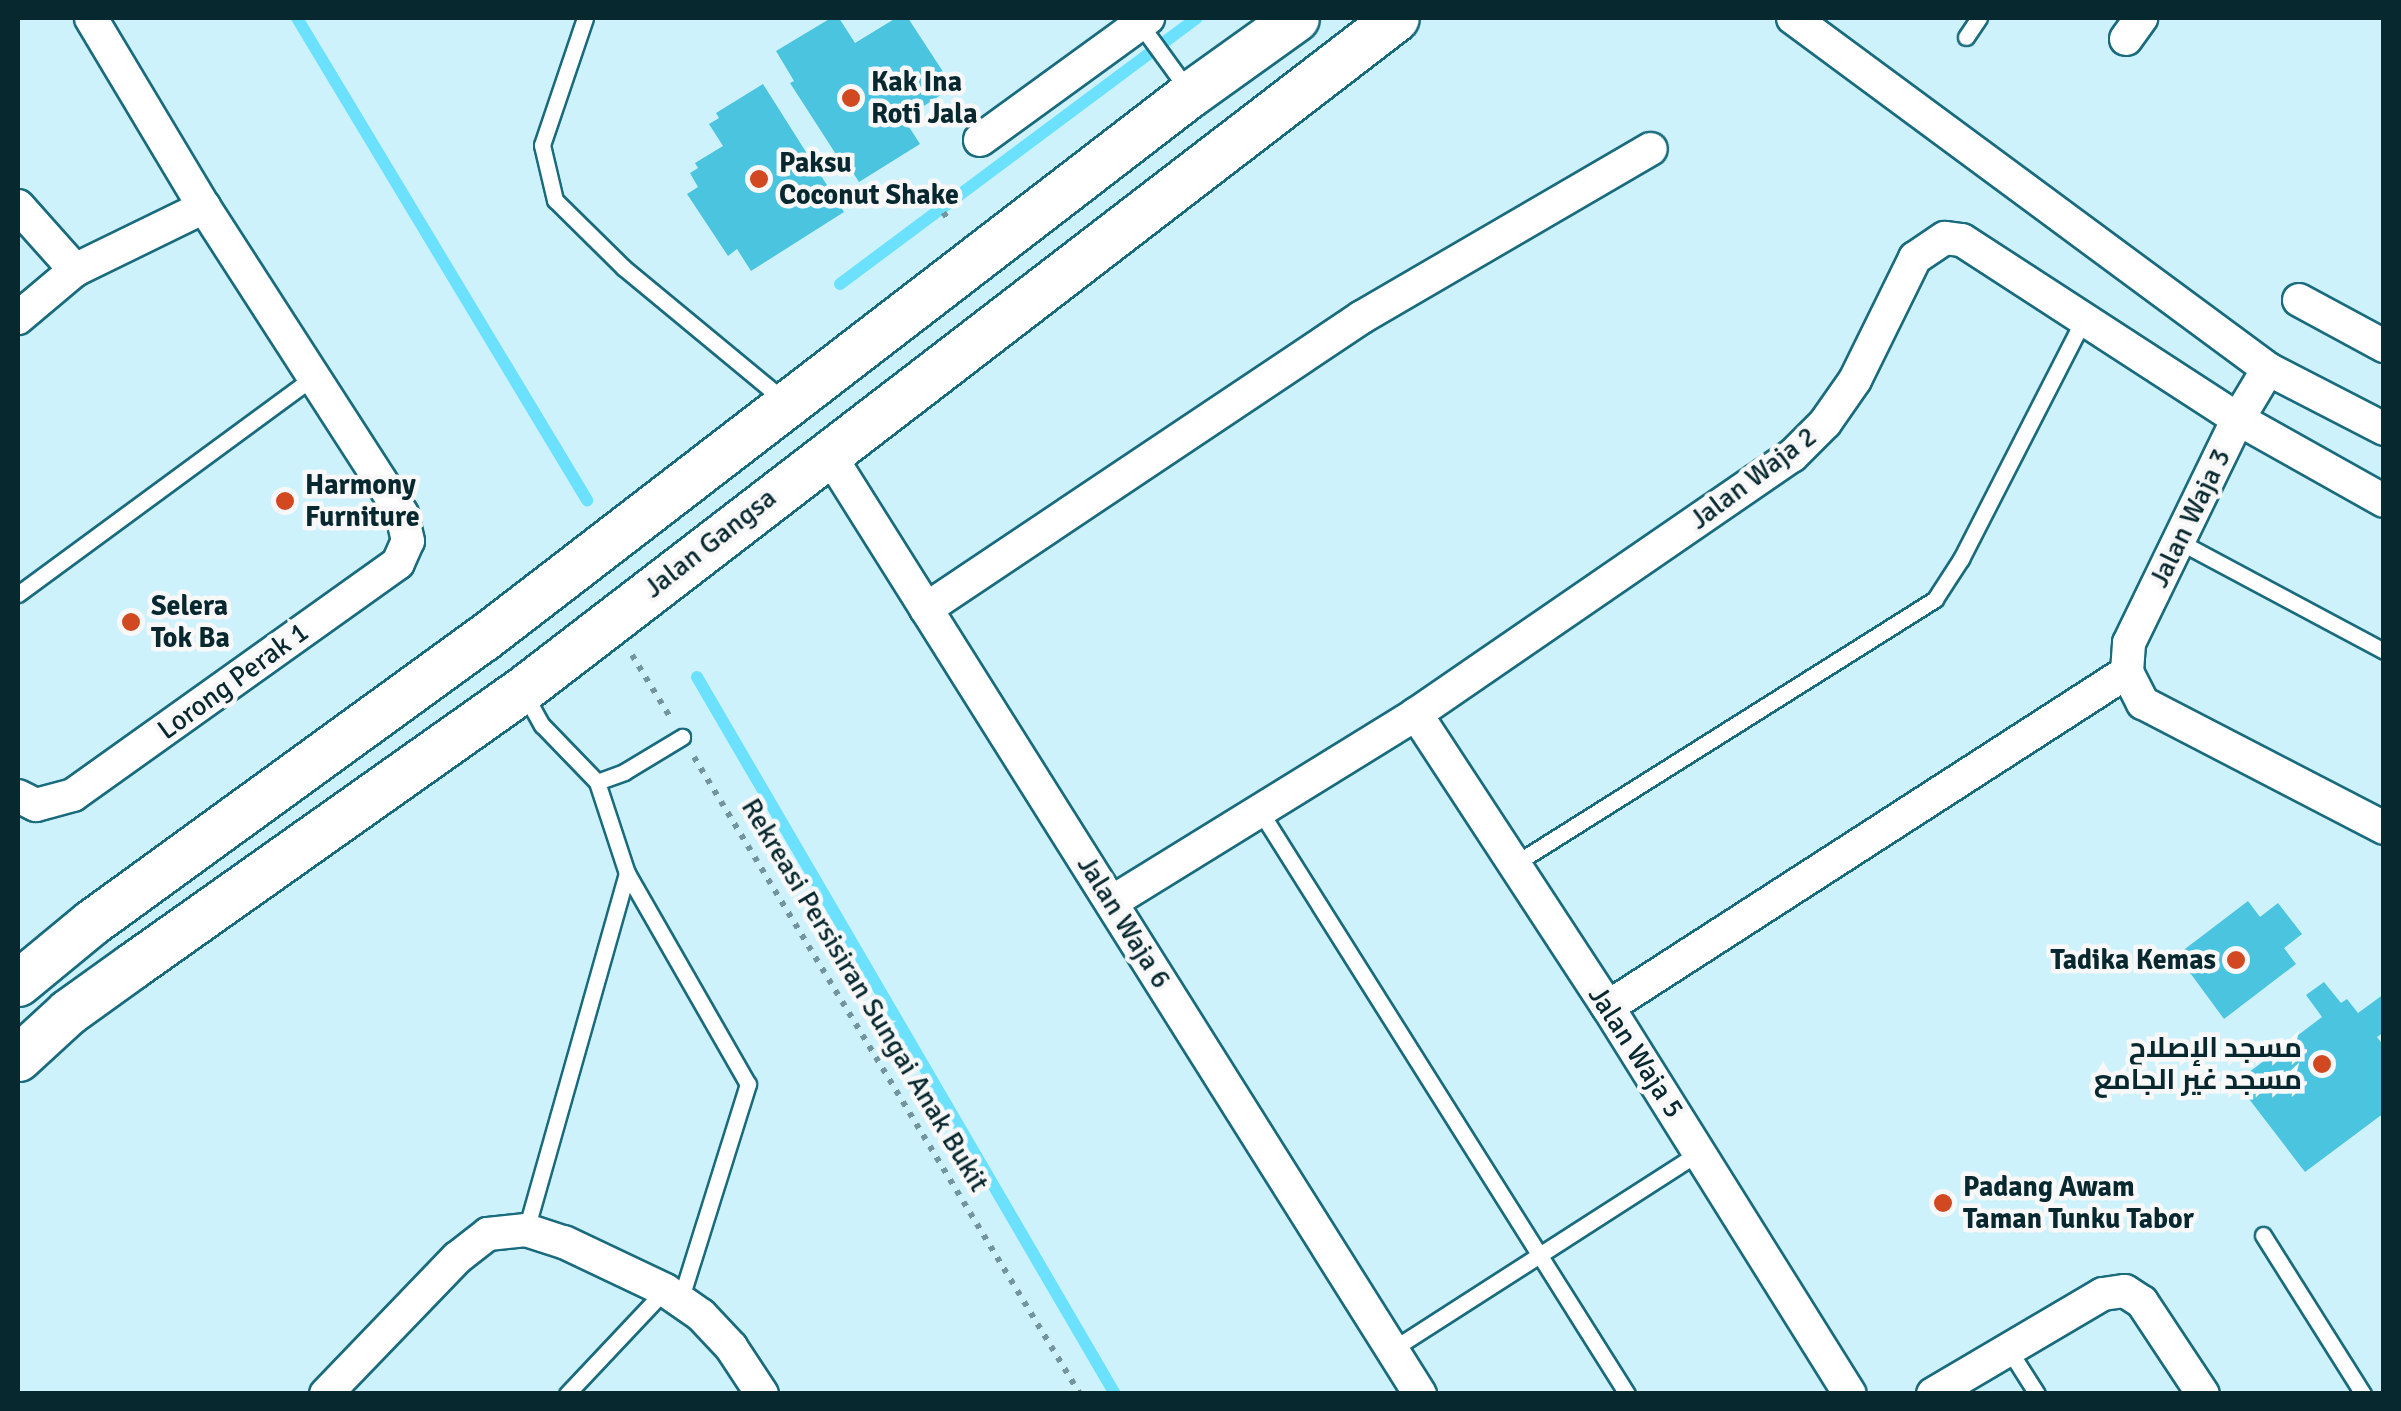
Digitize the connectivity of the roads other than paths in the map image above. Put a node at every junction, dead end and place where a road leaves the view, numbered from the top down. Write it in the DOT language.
graph roads {
  1 [pos="91,18"];
  2 [pos="585,18"];
  3 [pos="1296,18"];
  4 [pos="1396,18"];
  5 [pos="1793,18"];
  6 [pos="1979,18"];
  7 [pos="1147,27"];
  8 [pos="1966,37"];
  9 [pos="1186,87"];
  10 [pos="980,140"];
  11 [pos="1651,149"];
  12 [pos="18,206"];
  13 [pos="204,208"];
  14 [pos="75,270"];
  15 [pos="2300,300"];
  16 [pos="18,318"];
  17 [pos="2084,319"];
  18 [pos="2384,346"];
  19 [pos="2268,369"];
  20 [pos="312,378"];
  21 [pos="789,405"];
  22 [pos="2238,419"];
  23 [pos="2384,429"];
  24 [pos="827,451"];
  25 [pos="2384,501"];
  26 [pos="2178,541"];
  27 [pos="18,594"];
  28 [pos="926,608"];
  29 [pos="2384,651"];
  30 [pos="2127,672"];
  31 [pos="522,690"];
  32 [pos="1416,714"];
  33 [pos="682,737"];
  34 [pos="598,782"];
  35 [pos="18,796"];
  36 [pos="1260,811"];
  37 [pos="2384,828"];
  38 [pos="1512,866"];
  39 [pos="627,873"];
  40 [pos="1112,902"];
  41 [pos="23,968"];
  42 [pos="1608,1007"];
  43 [pos="35,1030"];
  44 [pos="1700,1152"];
  45 [pos="526,1230"];
  46 [pos="2262,1235"];
  47 [pos="1540,1257"];
  48 [pos="673,1296"];
  49 [pos="1392,1349"];
  50 [pos="2009,1350"];
  51 [pos="326,1394"];
  52 [pos="568,1394"];
  53 [pos="762,1394"];
  54 [pos="1420,1394"];
  55 [pos="1626,1394"];
  56 [pos="1850,1394"];
  57 [pos="1934,1394"];
  58 [pos="2037,1394"];
  59 [pos="2203,1394"];
  60 [pos="2364,1394"];
  1 -- 13 [label="street"];
  2 -- 21 [label="lane"];
  3 -- 9 [label="main road"];
  4 -- 24 [label="main road, Jalan Gangsa"];
  5 -- 19 [label="street"];
  6 -- 8 [label="lane"];
  7 -- 9 [label="lane"];
  7 -- 10 [label="street"];
  9 -- 21 [label="main road"];
  11 -- 28 [label="street"];
  12 -- 14 [label="street"];
  13 -- 14 [label="street"];
  13 -- 20 [label="street"];
  14 -- 16 [label="street"];
  15 -- 18 [label="street"];
  17 -- 22 [label="street, Jalan Waja 2"];
  17 -- 32 [label="street, Jalan Waja 2"];
  17 -- 38 [label="lane"];
  19 -- 22 [label="street, Jalan Waja 3"];
  19 -- 23 [label="street"];
  20 -- 27 [label="lane"];
  20 -- 35 [label="street, Lorong Perak 1"];
  21 -- 41 [label="main road"];
  22 -- 25 [label="street, Jalan Waja 2"];
  22 -- 26 [label="street, Jalan Waja 3"];
  24 -- 28 [label="street, Jalan Waja 6"];
  24 -- 31 [label="main road, Jalan Gangsa"];
  26 -- 29 [label="lane"];
  26 -- 30 [label="street, Jalan Waja 3"];
  28 -- 40 [label="street, Jalan Waja 6"];
  30 -- 37 [label="street"];
  30 -- 42 [label="street"];
  31 -- 34 [label="lane"];
  31 -- 43 [label="main road, Jalan Gangsa"];
  32 -- 36 [label="street, Jalan Waja 2"];
  32 -- 38 [label="street, Jalan Waja 5"];
  33 -- 34 [label="lane"];
  34 -- 39 [label="lane"];
  36 -- 40 [label="street, Jalan Waja 2"];
  36 -- 47 [label="lane"];
  38 -- 42 [label="street, Jalan Waja 5"];
  39 -- 45 [label="lane"];
  39 -- 48 [label="lane"];
  40 -- 49 [label="street, Jalan Waja 6"];
  41 -- 43 [label="main road"];
  42 -- 44 [label="street, Jalan Waja 5"];
  44 -- 47 [label="lane"];
  44 -- 56 [label="street, Jalan Waja 5"];
  45 -- 48 [label="street"];
  45 -- 51 [label="street"];
  46 -- 60 [label="lane"];
  47 -- 49 [label="lane"];
  47 -- 55 [label="lane"];
  48 -- 52 [label="lane"];
  48 -- 53 [label="street"];
  49 -- 54 [label="street, Jalan Waja 6"];
  50 -- 57 [label="street"];
  50 -- 58 [label="lane"];
  50 -- 59 [label="street"];
}
